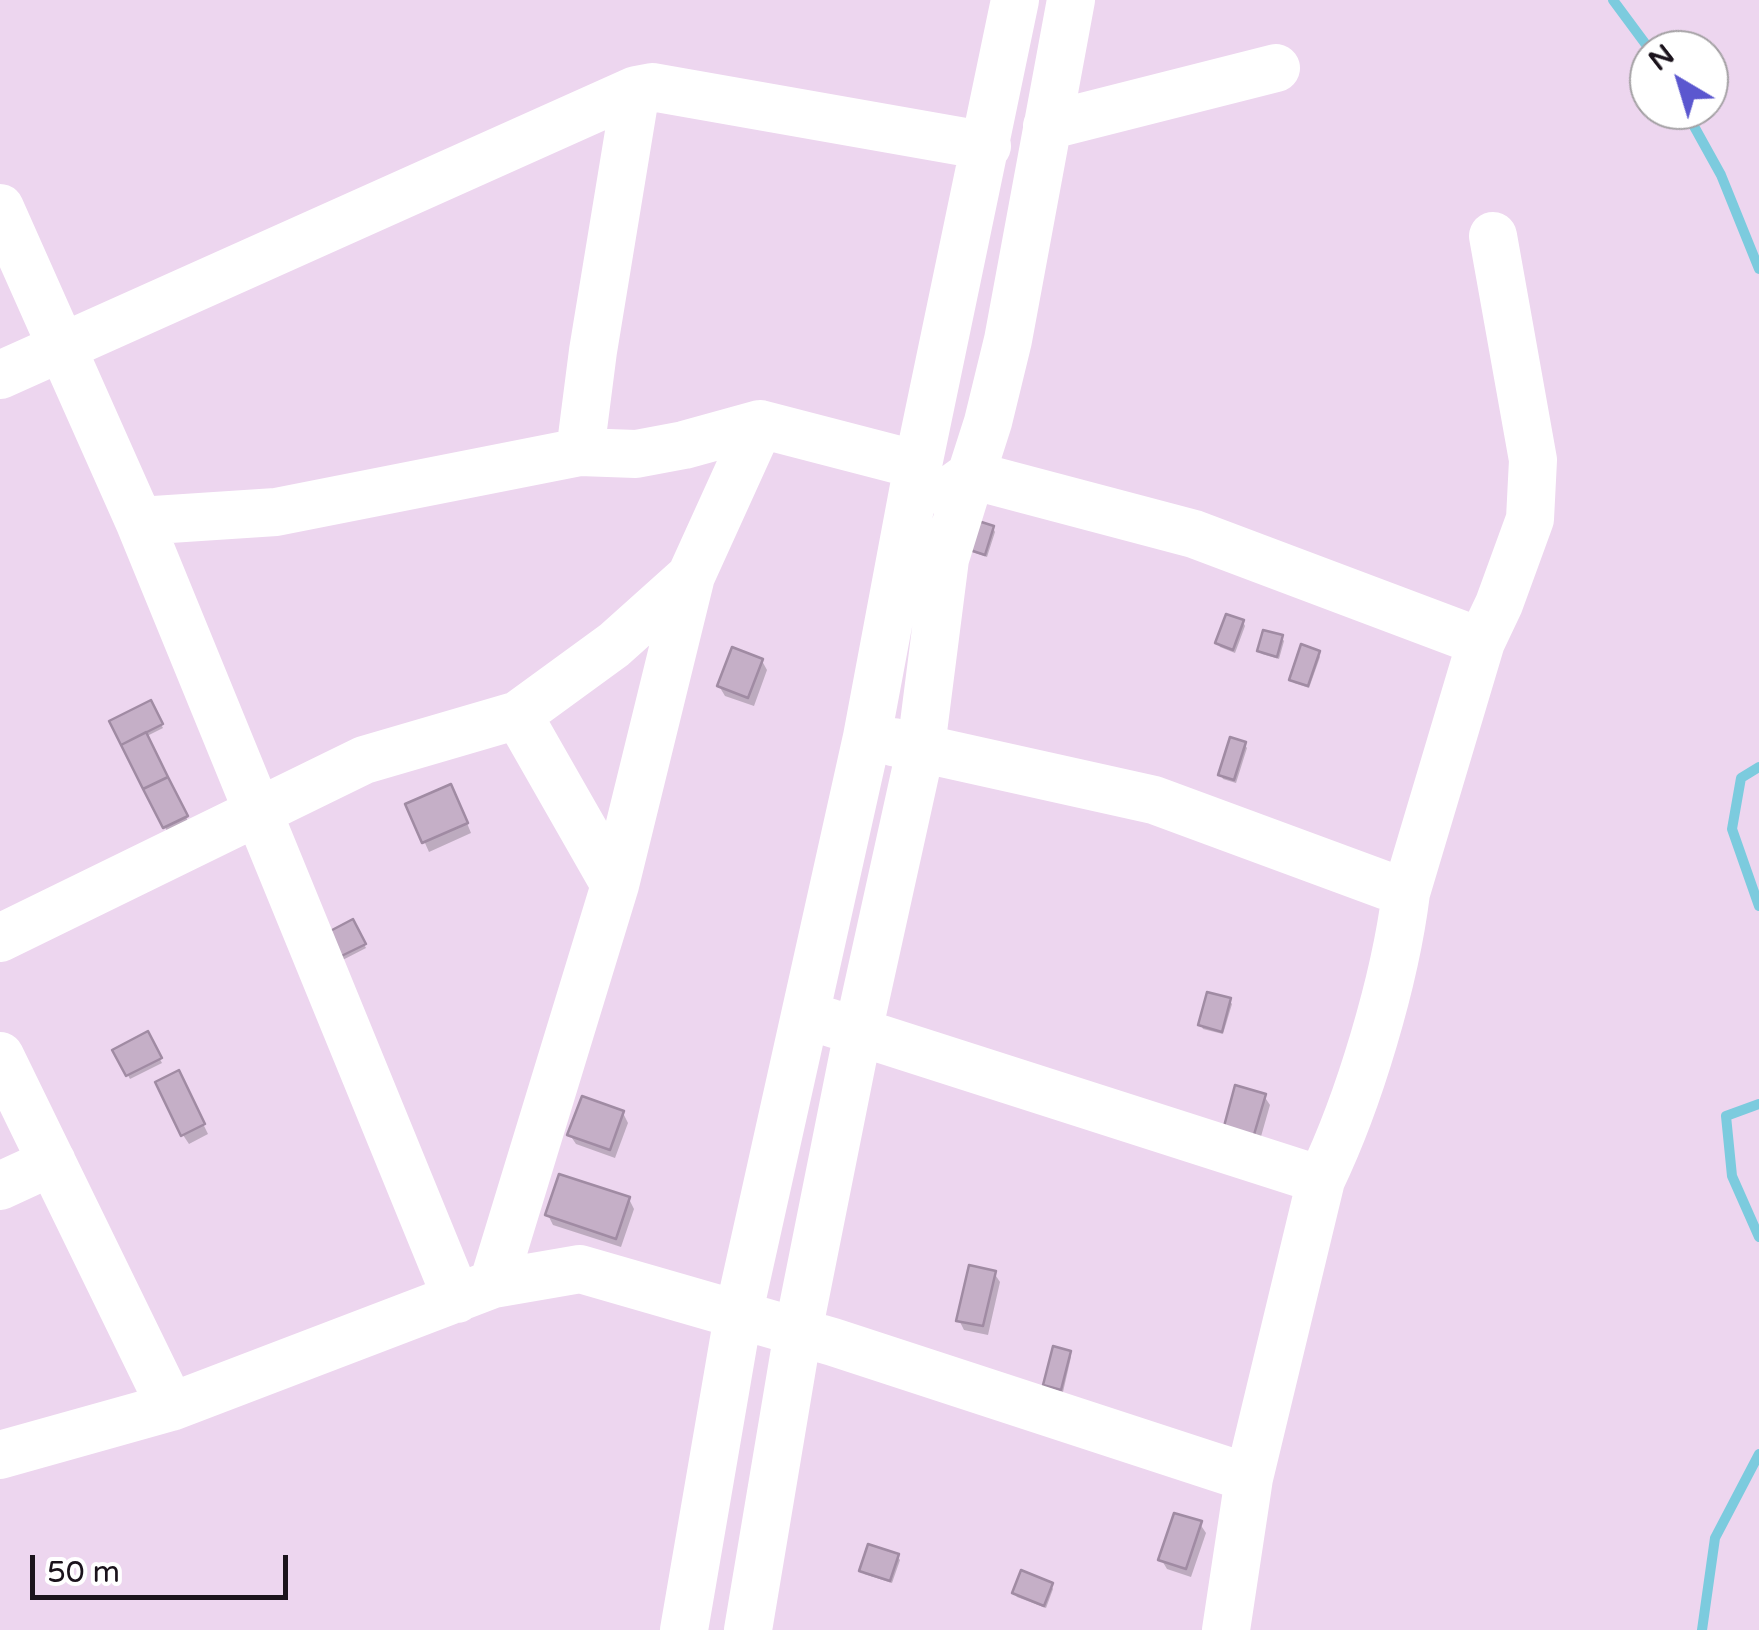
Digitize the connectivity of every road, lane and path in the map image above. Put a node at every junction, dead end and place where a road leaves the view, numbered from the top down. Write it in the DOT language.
graph roads {
  1 [pos="1015,0"];
  2 [pos="1071,0"];
  3 [pos="1276,68"];
  4 [pos="636,90"];
  5 [pos="1048,126"];
  6 [pos="987,146"];
  7 [pos="0,208"];
  8 [pos="1493,236"];
  9 [pos="64,345"];
  10 [pos="0,375"];
  11 [pos="760,424"];
  12 [pos="580,452"];
  13 [pos="918,465"];
  14 [pos="971,475"];
  15 [pos="139,520"];
  16 [pos="907,522"];
  17 [pos="691,576"];
  18 [pos="1481,642"];
  19 [pos="518,715"];
  20 [pos="867,737"];
  21 [pos="922,747"];
  22 [pos="255,812"];
  23 [pos="615,885"];
  24 [pos="1406,893"];
  25 [pos="0,938"];
  26 [pos="806,1014"];
  27 [pos="858,1032"];
  28 [pos="0,1056"];
  29 [pos="52,1162"];
  30 [pos="1321,1180"];
  31 [pos="0,1186"];
  32 [pos="475,1292"];
  33 [pos="738,1316"];
  34 [pos="798,1332"];
  35 [pos="171,1406"];
  36 [pos="0,1455"];
  37 [pos="1249,1478"];
  38 [pos="685,1623"];
  39 [pos="753,1629"];
  40 [pos="1226,1630"];
  1 -- 6 [label="street"];
  2 -- 5 [label="street"];
  3 -- 5 [label="street"];
  4 -- 6 [label="street"];
  4 -- 9 [label="street"];
  4 -- 12 [label="street"];
  5 -- 14 [label="street"];
  6 -- 13 [label="street"];
  7 -- 9 [label="street"];
  8 -- 18 [label="street"];
  9 -- 10 [label="street"];
  9 -- 15 [label="street"];
  11 -- 12 [label="street"];
  11 -- 13 [label="street"];
  11 -- 17 [label="street"];
  12 -- 15 [label="street"];
  13 -- 16 [label="street"];
  14 -- 16 [label="street"];
  14 -- 18 [label="street"];
  14 -- 21 [label="street"];
  15 -- 22 [label="street"];
  16 -- 20 [label="street"];
  17 -- 19 [label="street"];
  17 -- 23 [label="street"];
  18 -- 24 [label="street"];
  19 -- 22 [label="street"];
  19 -- 23 [label="street"];
  20 -- 21 [label="street"];
  20 -- 26 [label="street"];
  21 -- 24 [label="street"];
  21 -- 27 [label="street"];
  22 -- 25 [label="street"];
  22 -- 32 [label="street"];
  23 -- 32 [label="street"];
  24 -- 30 [label="street"];
  26 -- 27 [label="street"];
  26 -- 33 [label="street"];
  27 -- 30 [label="street"];
  27 -- 34 [label="street"];
  28 -- 29 [label="street"];
  29 -- 31 [label="street"];
  29 -- 35 [label="street"];
  30 -- 37 [label="street"];
  32 -- 33 [label="street"];
  32 -- 35 [label="street"];
  33 -- 34 [label="street"];
  33 -- 38 [label="street"];
  34 -- 37 [label="street"];
  34 -- 39 [label="street"];
  35 -- 36 [label="street"];
  37 -- 40 [label="street"];
  38 -- 39 [label="street"];
}
